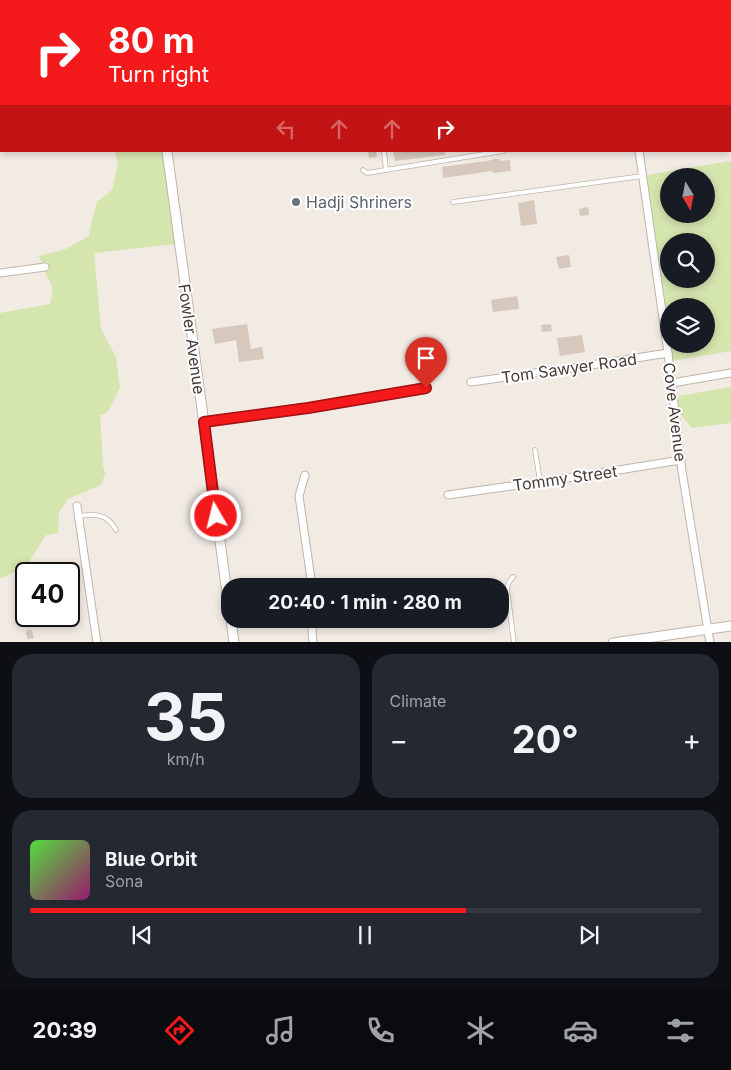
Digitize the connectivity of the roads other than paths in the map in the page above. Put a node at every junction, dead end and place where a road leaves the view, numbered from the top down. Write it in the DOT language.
graph roads {
  1 [pos="167,152"];
  2 [pos="384,152"];
  3 [pos="488,152"];
  4 [pos="639,152"];
  5 [pos="473,153"];
  6 [pos="363,170"];
  7 [pos="386,170"];
  8 [pos="642,176"];
  9 [pos="453,202"];
  10 [pos="45,267"];
  11 [pos="0,273"];
  12 [pos="660,299"];
  13 [pos="668,353"];
  14 [pos="731,374"];
  15 [pos="471,382"];
  16 [pos="672,383"];
  17 [pos="426,388"];
  18 [pos="204,422"];
  19 [pos="535,450"];
  20 [pos="681,460"];
  21 [pos="305,475"];
  22 [pos="540,482"];
  23 [pos="448,494"];
  24 [pos="77,506"];
  25 [pos="78,516"];
  26 [pos="116,530"];
  27 [pos="513,577"];
  28 [pos="225,578"];
  29 [pos="311,578"];
  30 [pos="731,626"];
  31 [pos="232,628"];
  32 [pos="312,628"];
  33 [pos="708,629"];
  34 [pos="97,642"];
  35 [pos="234,642"];
  36 [pos="313,642"];
  37 [pos="514,642"];
  38 [pos="614,642"];
  39 [pos="710,642"];
  1 -- 18 [label="street, Fowler Avenue"];
  2 -- 7 [label="lane"];
  3 -- 5 [label="lane"];
  4 -- 8 [label="street, Cove Avenue"];
  5 -- 7 [label="lane"];
  6 -- 7 [label="lane"];
  8 -- 9 [label="lane"];
  8 -- 12 [label="street, Cove Avenue"];
  10 -- 11 [label="street"];
  13 -- 15 [label="street, Tom Sawyer Road"];
  13 -- 16 [label="street, Cove Avenue"];
  14 -- 16 [label="street"];
  16 -- 20 [label="street, Cove Avenue"];
  17 -- 18 [label="street"];
  18 -- 28 [label="street, Fowler Avenue"];
  19 -- 22 [label="lane"];
  20 -- 22 [label="street, Tommy Street"];
  20 -- 33 [label="street, Cove Avenue"];
  21 -- 29 [label="street"];
  22 -- 23 [label="street, Tommy Street"];
  24 -- 25 [label="street"];
  25 -- 26 [label="lane"];
  25 -- 34 [label="street"];
  27 -- 37 [label="lane"];
  30 -- 33 [label="street"];
  31 -- 35 [label="street"];
  32 -- 36 [label="street"];
  33 -- 38 [label="street"];
  33 -- 39 [label="street, Cove Avenue"];
}
